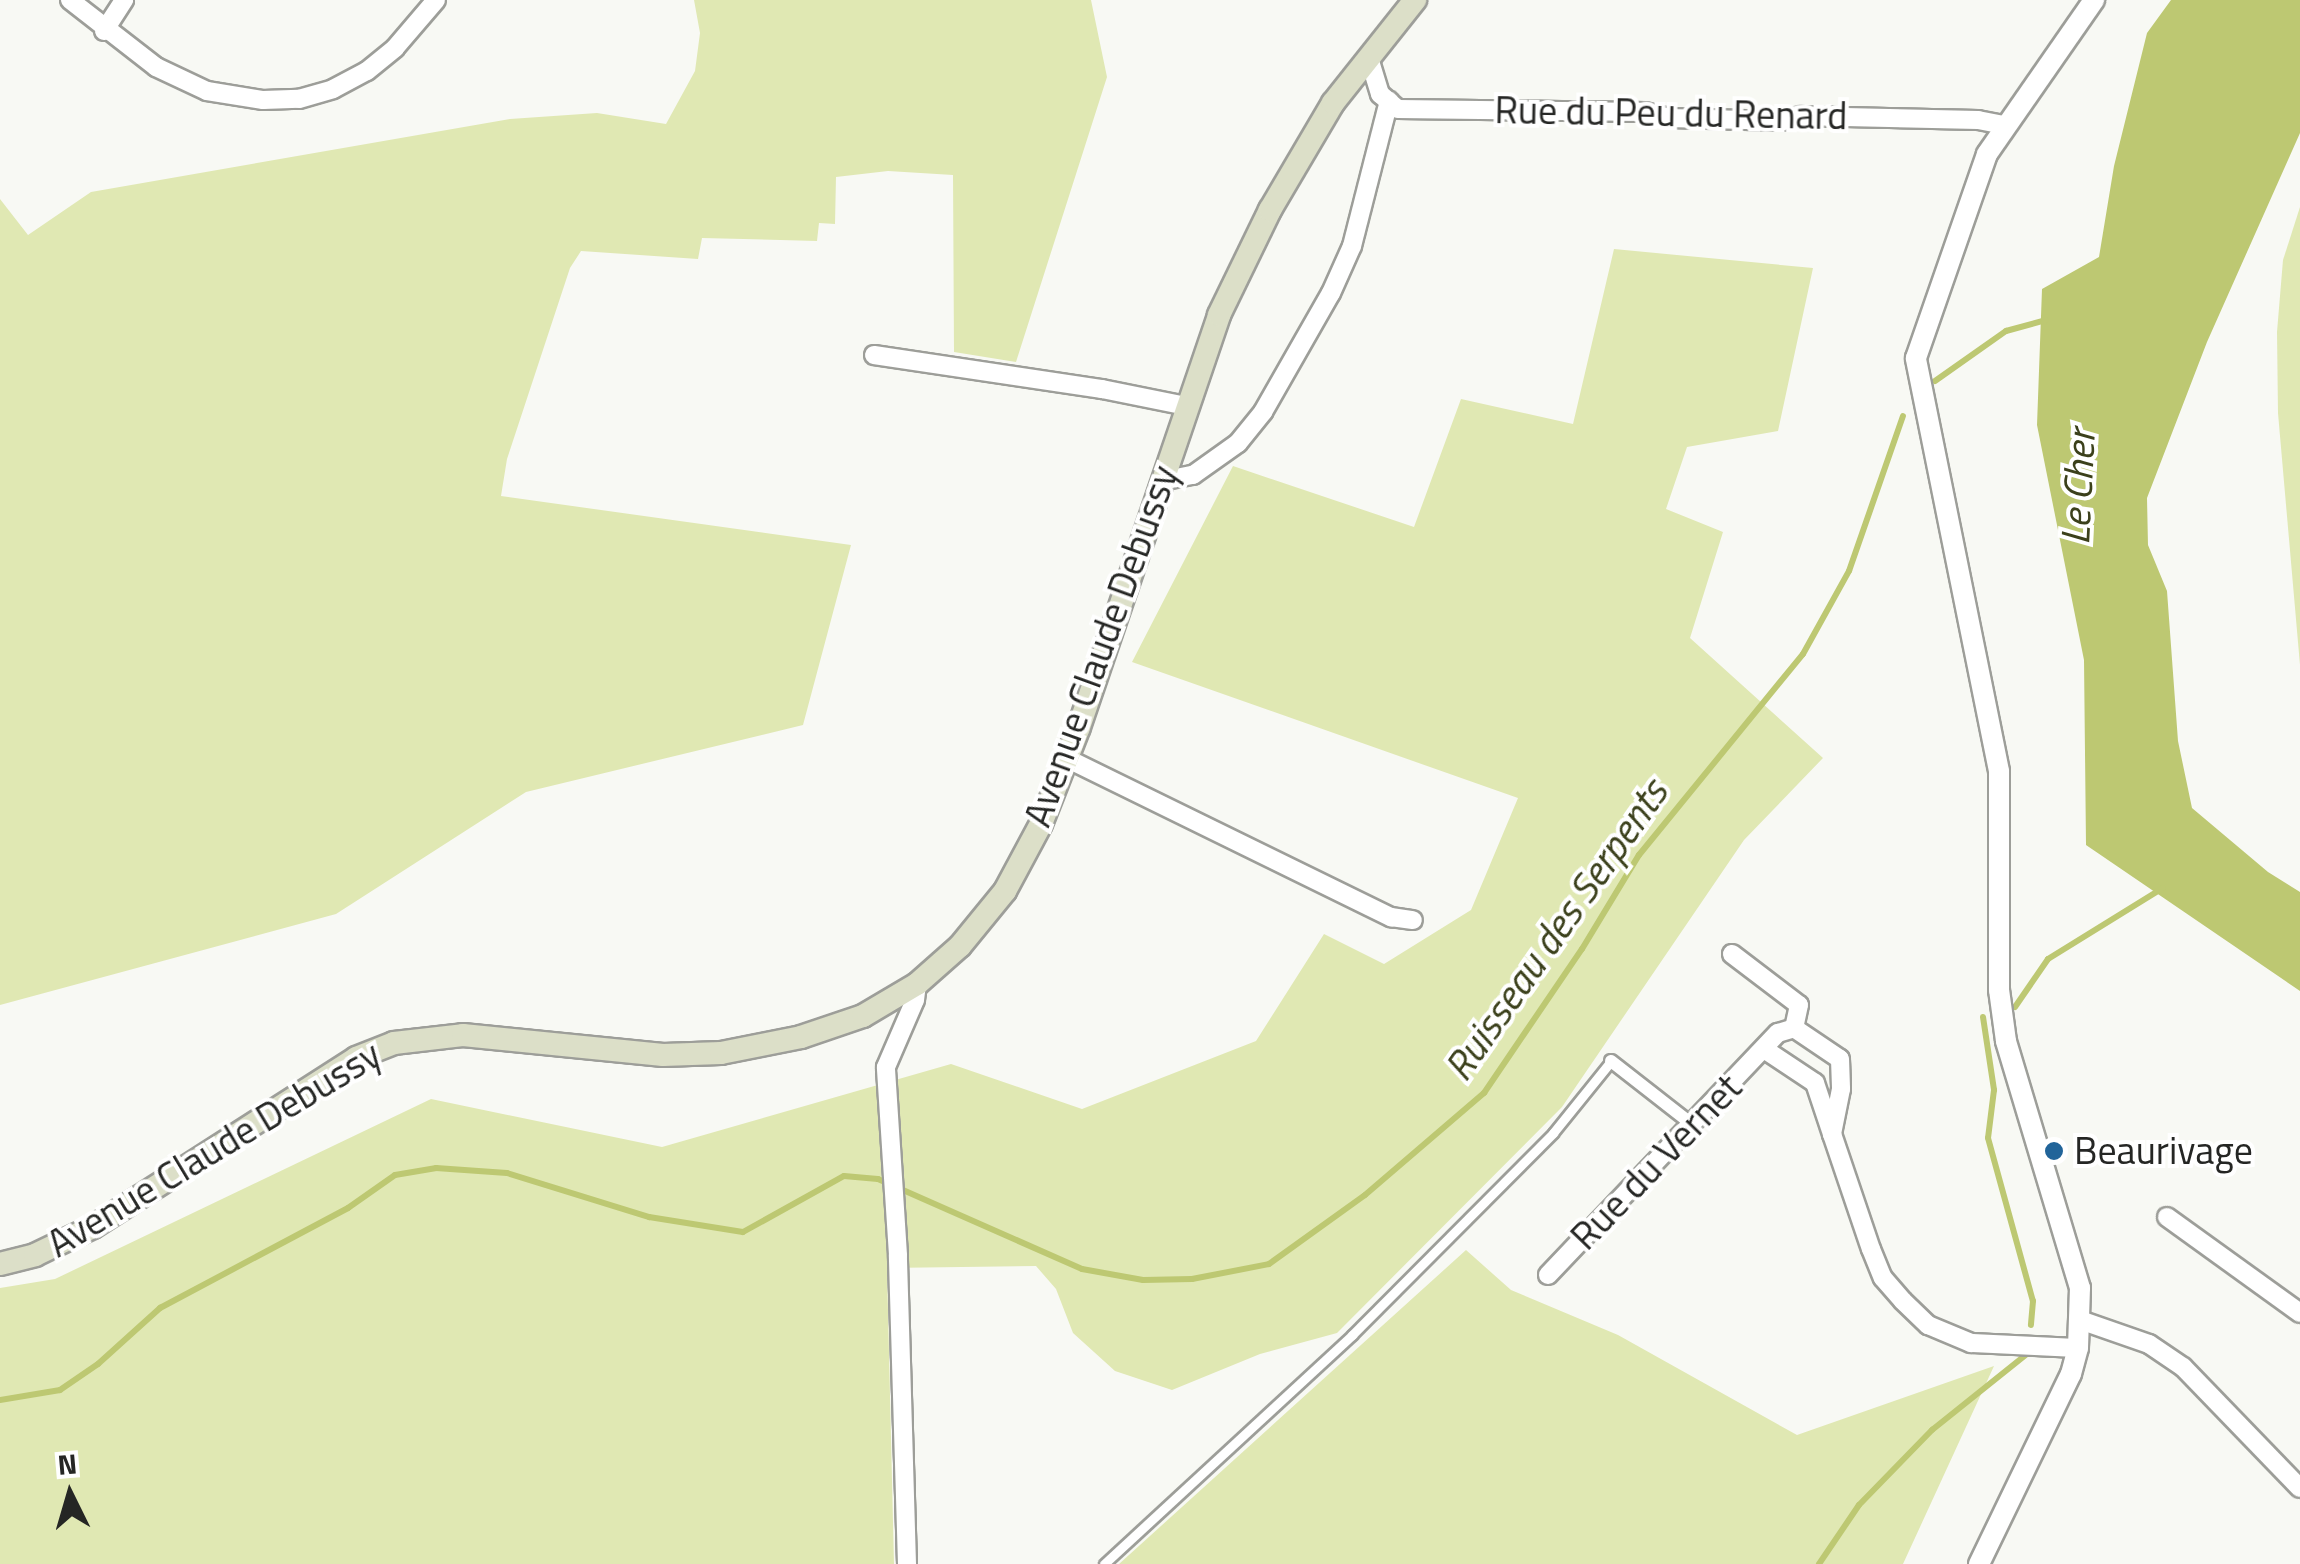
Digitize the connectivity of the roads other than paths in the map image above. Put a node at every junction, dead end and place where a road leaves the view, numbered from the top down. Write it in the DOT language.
graph roads {
  1 [pos="70,0"];
  2 [pos="124,0"];
  3 [pos="436,0"];
  4 [pos="2094,0"];
  5 [pos="1403,6"];
  6 [pos="104,30"];
  7 [pos="1368,58"];
  8 [pos="1389,102"];
  9 [pos="2004,125"];
  10 [pos="874,355"];
  11 [pos="1186,406"];
  12 [pos="1161,481"];
  13 [pos="1068,759"];
  14 [pos="1413,920"];
  15 [pos="1732,954"];
  16 [pos="916,984"];
  17 [pos="1794,1028"];
  18 [pos="1764,1049"];
  19 [pos="1611,1061"];
  20 [pos="1693,1125"];
  21 [pos="1832,1134"];
  22 [pos="2168,1217"];
  23 [pos="0,1264"];
  24 [pos="1548,1275"];
  25 [pos="2300,1313"];
  26 [pos="2080,1320"];
  27 [pos="2078,1348"];
  28 [pos="2299,1486"];
  29 [pos="908,1564"];
  30 [pos="1104,1564"];
  31 [pos="1978,1564"];
  1 -- 6 [label="street"];
  2 -- 6 [label="street"];
  3 -- 6 [label="street"];
  4 -- 9 [label="street"];
  5 -- 7 [label="main road, Avenue Claude Debussy"];
  7 -- 8 [label="street"];
  7 -- 11 [label="main road, Avenue Claude Debussy"];
  8 -- 9 [label="street, Rue du Peu du Renard"];
  8 -- 12 [label="street"];
  9 -- 26 [label="street"];
  10 -- 11 [label="street"];
  11 -- 12 [label="main road, Avenue Claude Debussy"];
  12 -- 13 [label="main road, Avenue Claude Debussy"];
  13 -- 14 [label="street"];
  13 -- 16 [label="main road, Avenue Claude Debussy"];
  15 -- 17 [label="street"];
  16 -- 23 [label="main road, Avenue Claude Debussy"];
  16 -- 29 [label="street"];
  17 -- 18 [label="street, Rue du Vernet"];
  17 -- 21 [label="street"];
  18 -- 20 [label="street, Rue du Vernet"];
  18 -- 21 [label="street, Rue du Vernet"];
  19 -- 20 [label="street"];
  19 -- 30 [label="lane"];
  20 -- 24 [label="street, Rue du Vernet"];
  21 -- 27 [label="street, Rue du Vernet"];
  22 -- 25 [label="street"];
  26 -- 27 [label="street"];
  26 -- 28 [label="street"];
  27 -- 31 [label="street"];
}
